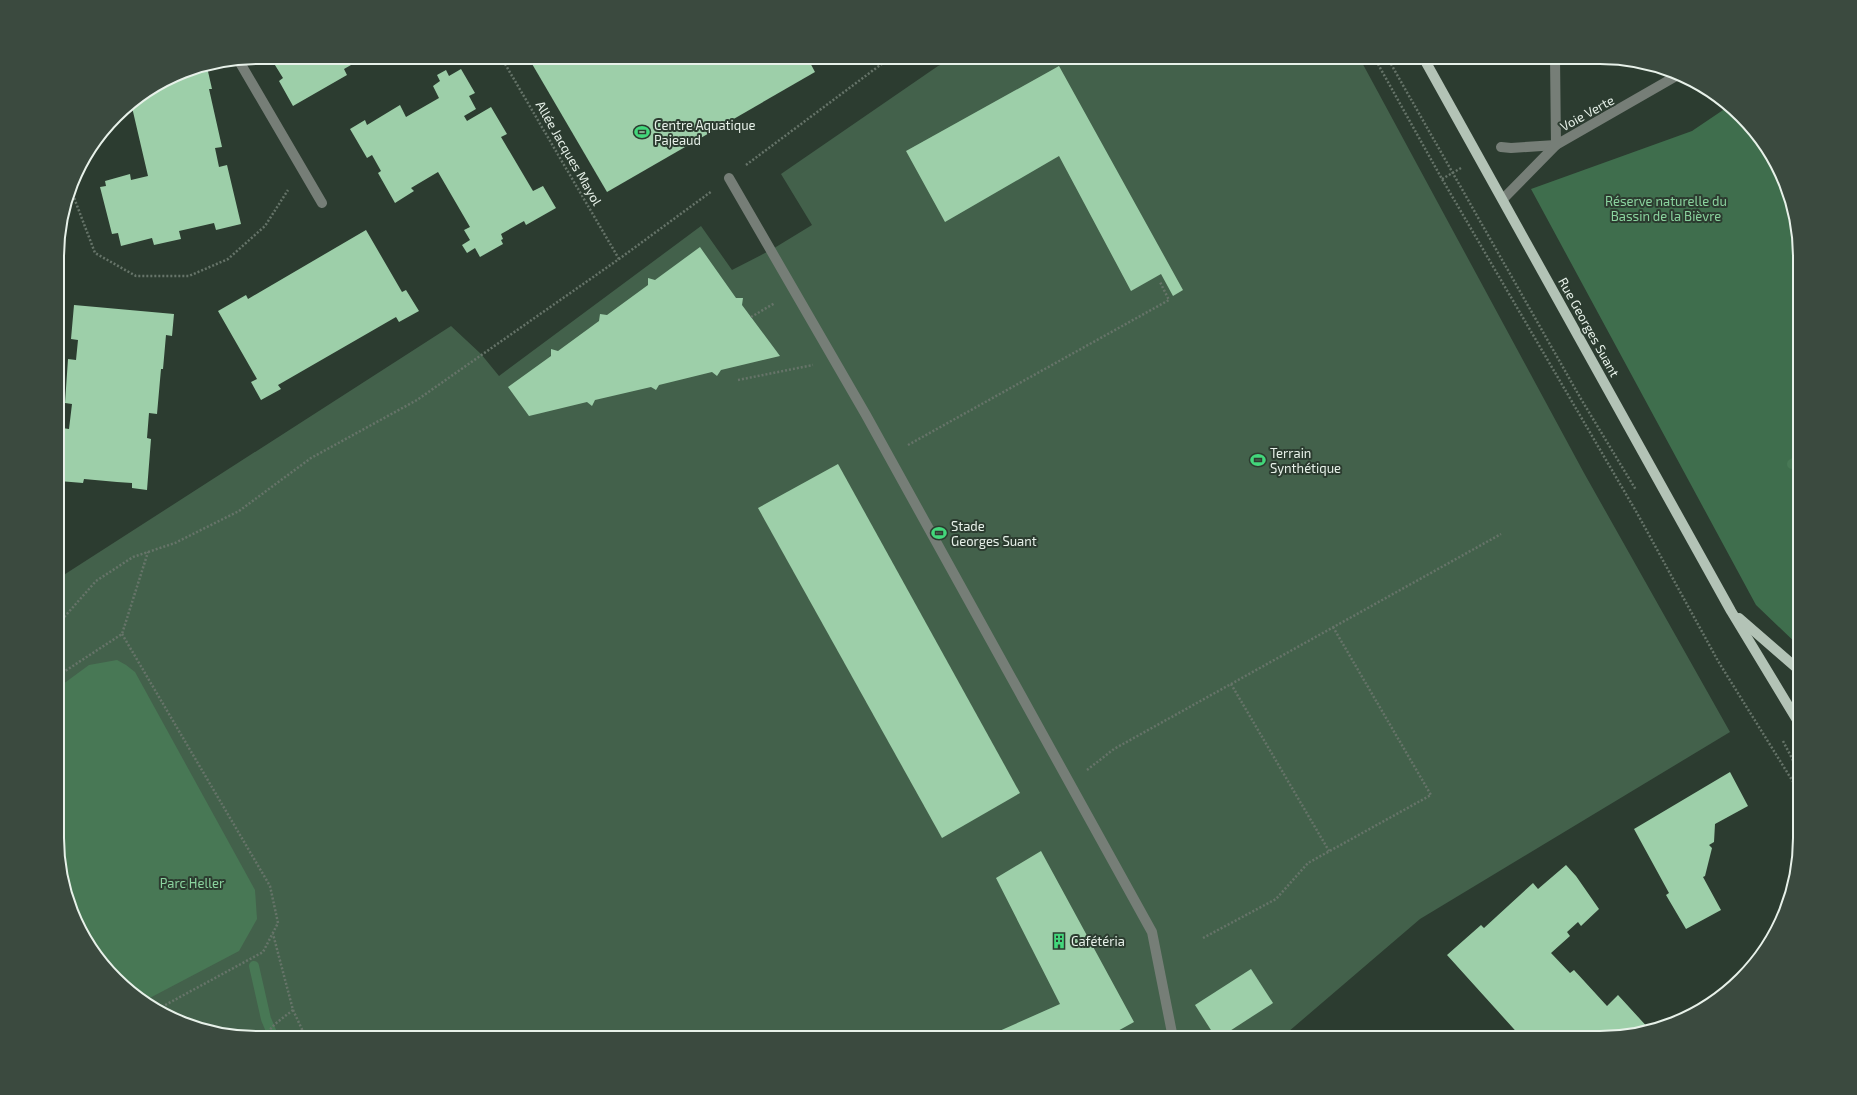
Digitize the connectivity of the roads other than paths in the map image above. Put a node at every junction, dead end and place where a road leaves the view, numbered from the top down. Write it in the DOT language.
graph roads {
  1 [pos="1426,64"];
  2 [pos="1555,64"];
  3 [pos="241,65"];
  4 [pos="1672,78"];
  5 [pos="1556,145"];
  6 [pos="1501,147"];
  7 [pos="730,178"];
  8 [pos="1503,199"];
  9 [pos="322,203"];
  10 [pos="1731,611"];
  11 [pos="1793,665"];
  12 [pos="1793,713"];
  13 [pos="1173,1031"];
  1 -- 8 [label="main road, Rue Georges Suant"];
  2 -- 5 [label="lane"];
  3 -- 9 [label="lane"];
  4 -- 5 [label="lane, Voie Verte"];
  5 -- 6 [label="lane, Voie Verte"];
  5 -- 8 [label="lane"];
  7 -- 13 [label="lane"];
  8 -- 10 [label="main road, Rue Georges Suant"];
  10 -- 11 [label="main road, Rue Georges Suant"];
  10 -- 12 [label="main road, Rue Georges Suant"];
}
